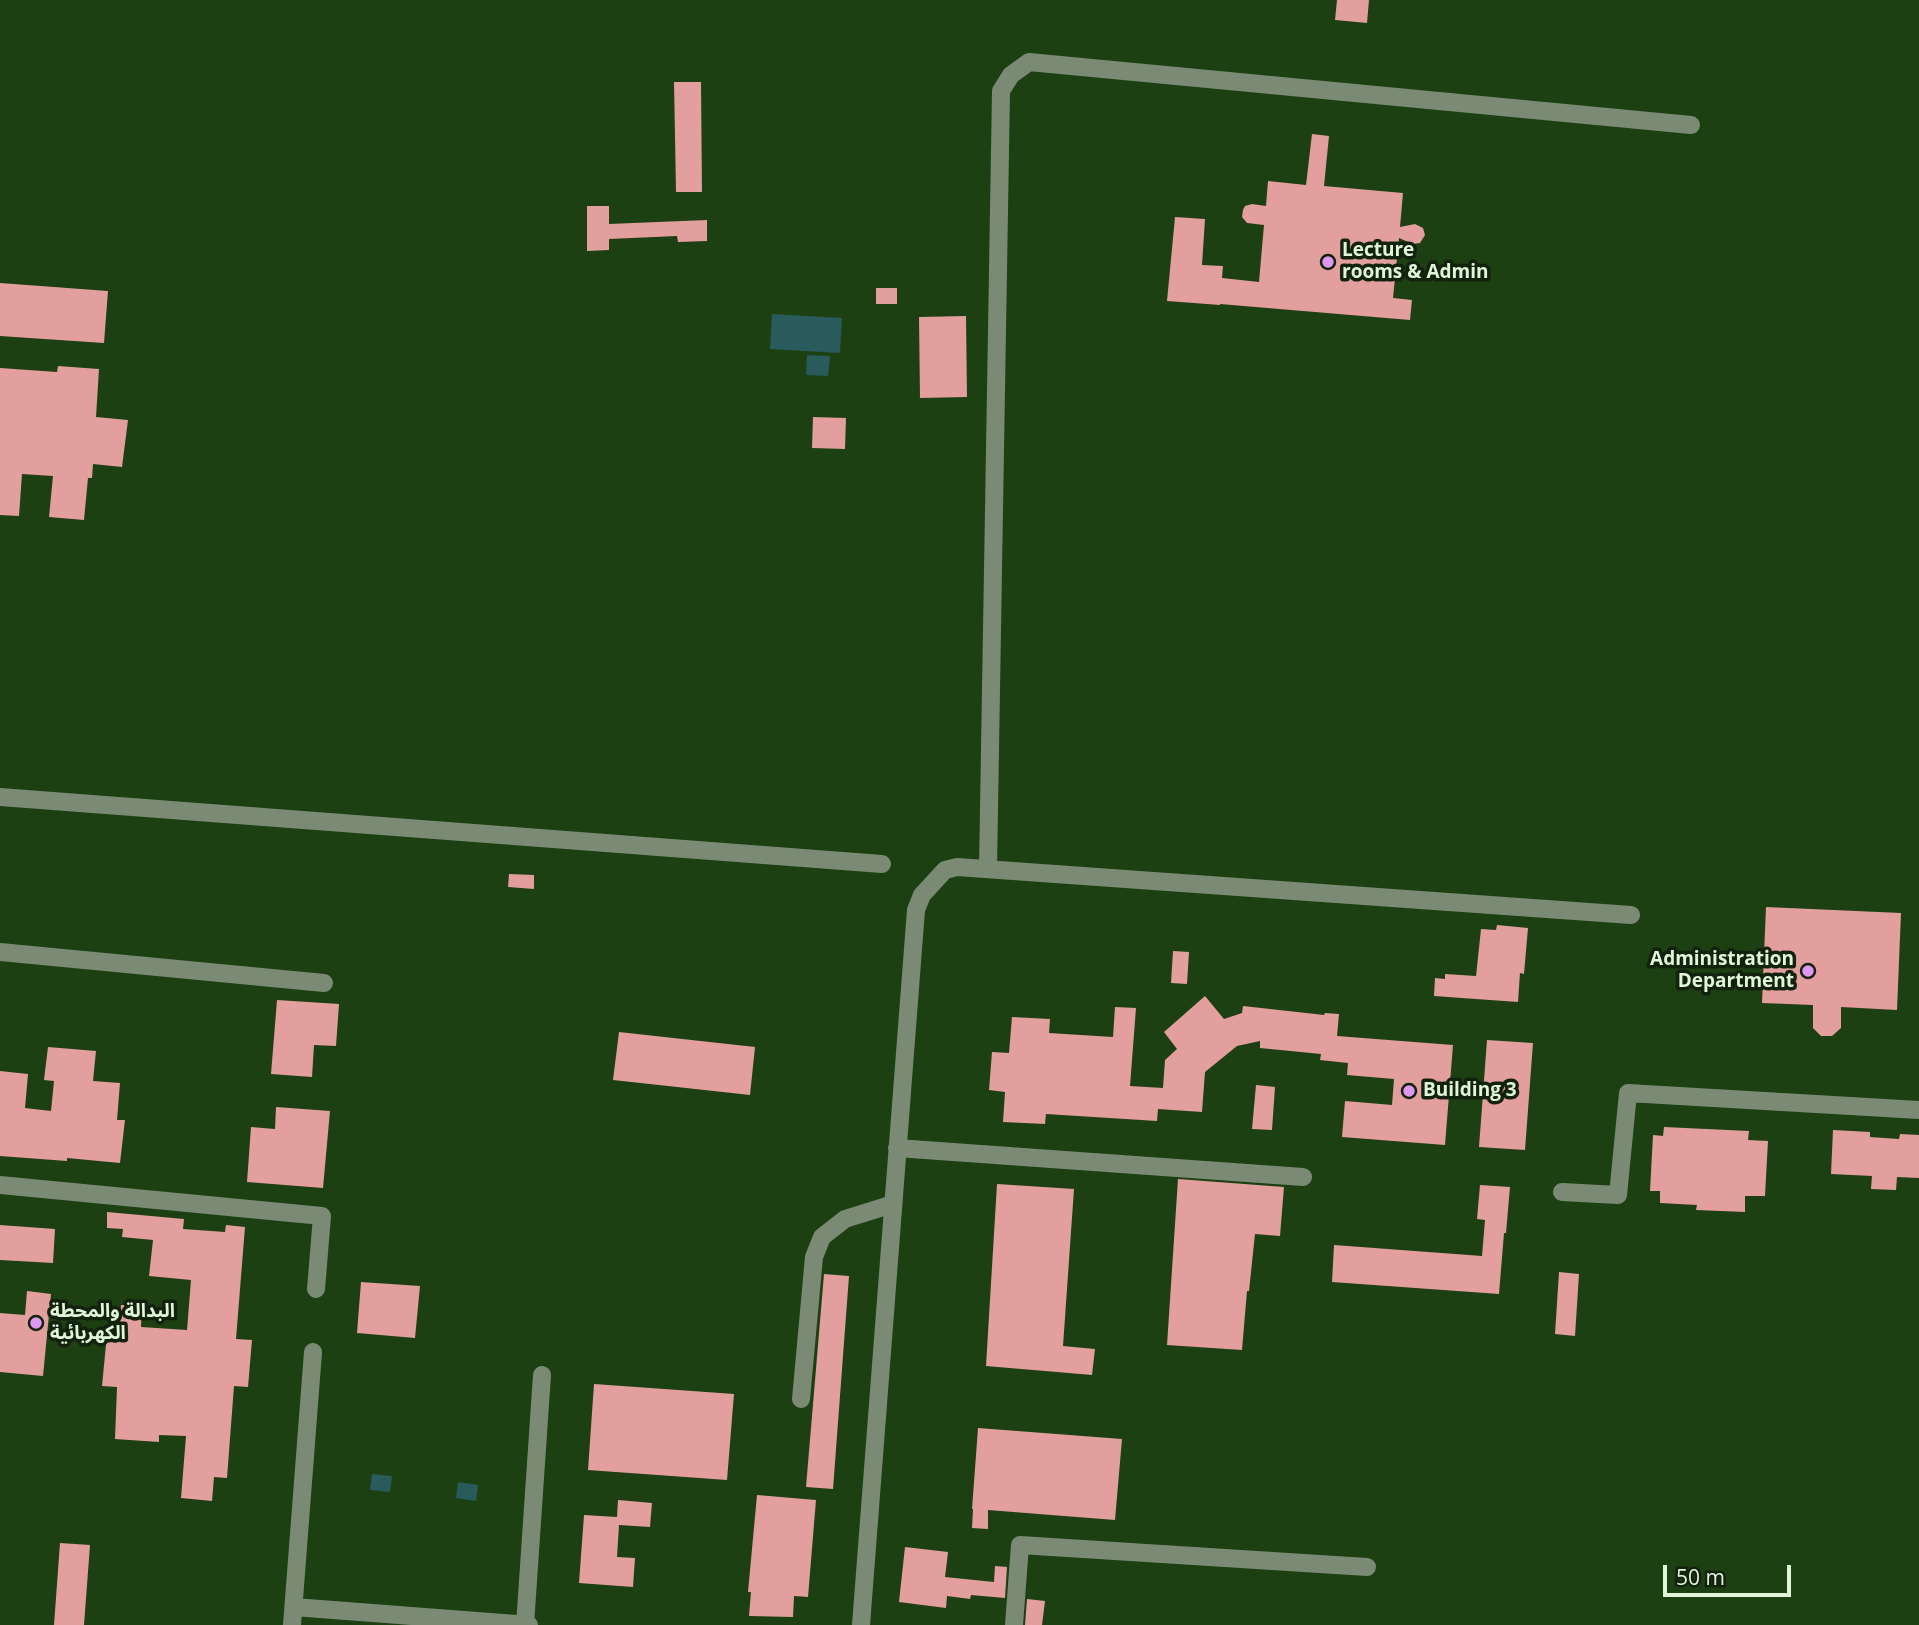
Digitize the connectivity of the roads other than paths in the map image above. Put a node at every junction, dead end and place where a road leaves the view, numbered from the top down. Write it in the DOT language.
graph roads {
  1 [pos="1691,125"];
  2 [pos="0,797"];
  3 [pos="882,864"];
  4 [pos="988,869"];
  5 [pos="1631,915"];
  6 [pos="0,953"];
  7 [pos="324,983"];
  8 [pos="1919,1110"];
  9 [pos="897,1148"];
  10 [pos="1303,1177"];
  11 [pos="0,1185"];
  12 [pos="1562,1192"];
  13 [pos="893,1204"];
  14 [pos="316,1289"];
  15 [pos="313,1352"];
  16 [pos="542,1375"];
  17 [pos="801,1399"];
  18 [pos="1367,1567"];
  19 [pos="293,1616"];
  20 [pos="526,1625"];
  21 [pos="860,1625"];
  22 [pos="1014,1625"];
  1 -- 4 [label="lane"];
  2 -- 3 [label="lane"];
  4 -- 5 [label="lane"];
  4 -- 9 [label="lane"];
  6 -- 7 [label="lane"];
  8 -- 12 [label="lane"];
  9 -- 10 [label="lane"];
  9 -- 13 [label="lane"];
  11 -- 14 [label="lane"];
  13 -- 17 [label="lane"];
  13 -- 21 [label="lane"];
  15 -- 19 [label="lane"];
  16 -- 20 [label="lane"];
  18 -- 22 [label="lane"];
  19 -- 20 [label="lane"];
}
